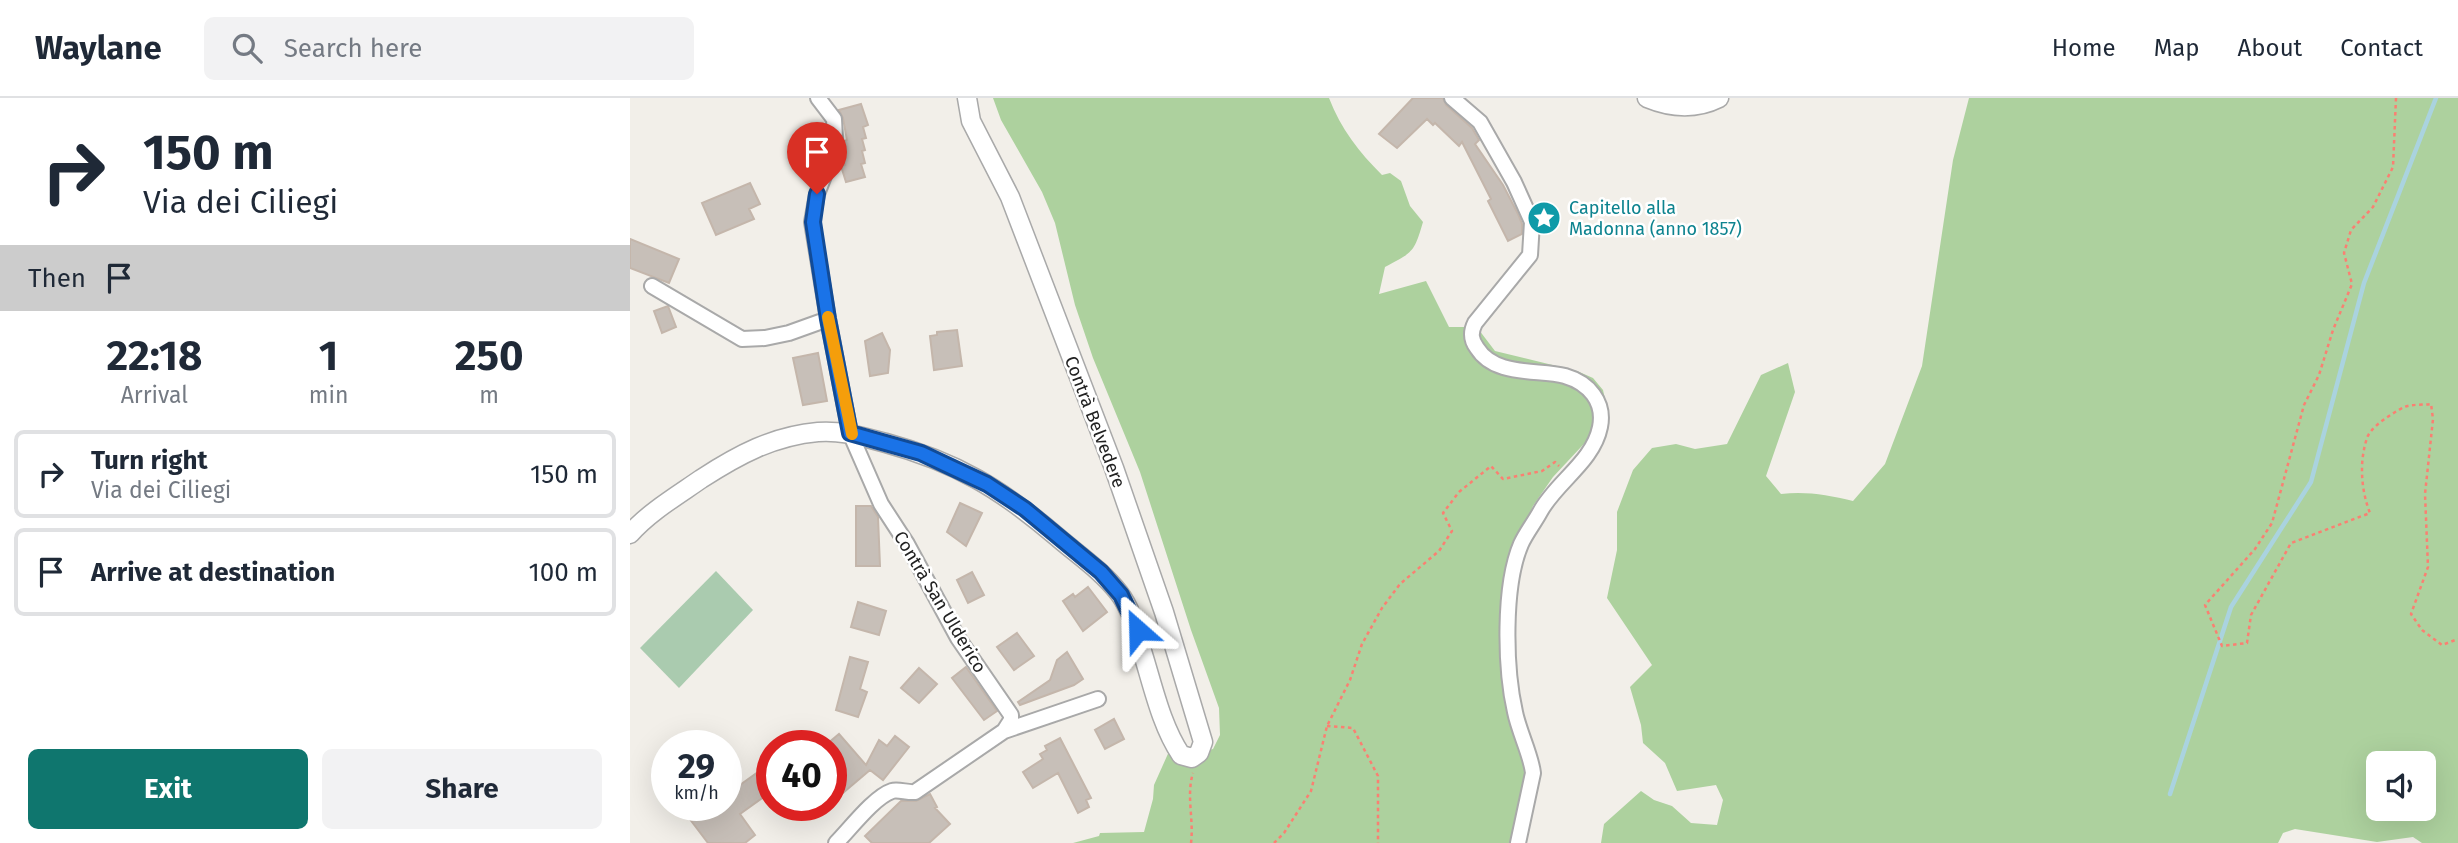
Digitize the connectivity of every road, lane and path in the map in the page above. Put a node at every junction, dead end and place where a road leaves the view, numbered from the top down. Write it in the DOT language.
graph roads {
  1 [pos="818,98"];
  2 [pos="967,98"];
  3 [pos="1452,98"];
  4 [pos="1647,98"];
  5 [pos="1719,98"];
  6 [pos="2396,98"];
  7 [pos="652,286"];
  8 [pos="828,319"];
  9 [pos="850,433"];
  10 [pos="1569,475"];
  11 [pos="630,534"];
  12 [pos="2458,639"];
  13 [pos="1098,699"];
  14 [pos="1327,726"];
  15 [pos="1004,731"];
  16 [pos="1199,753"];
  17 [pos="836,843"];
  18 [pos="1191,843"];
  19 [pos="1273,843"];
  20 [pos="1378,843"];
  21 [pos="1518,843"];
  1 -- 8 [label="street"];
  2 -- 16 [label="street, Contrà Belvedere"];
  3 -- 10 [label="street"];
  4 -- 5 [label="street"];
  6 -- 12 [label="path"];
  7 -- 8 [label="street"];
  8 -- 9 [label="street"];
  9 -- 11 [label="street"];
  9 -- 15 [label="street, Contrà San Ulderico"];
  9 -- 16 [label="street"];
  10 -- 14 [label="path"];
  10 -- 21 [label="street"];
  13 -- 15 [label="street"];
  14 -- 19 [label="path"];
  14 -- 20 [label="path"];
  15 -- 17 [label="street"];
  16 -- 18 [label="path"];
}
